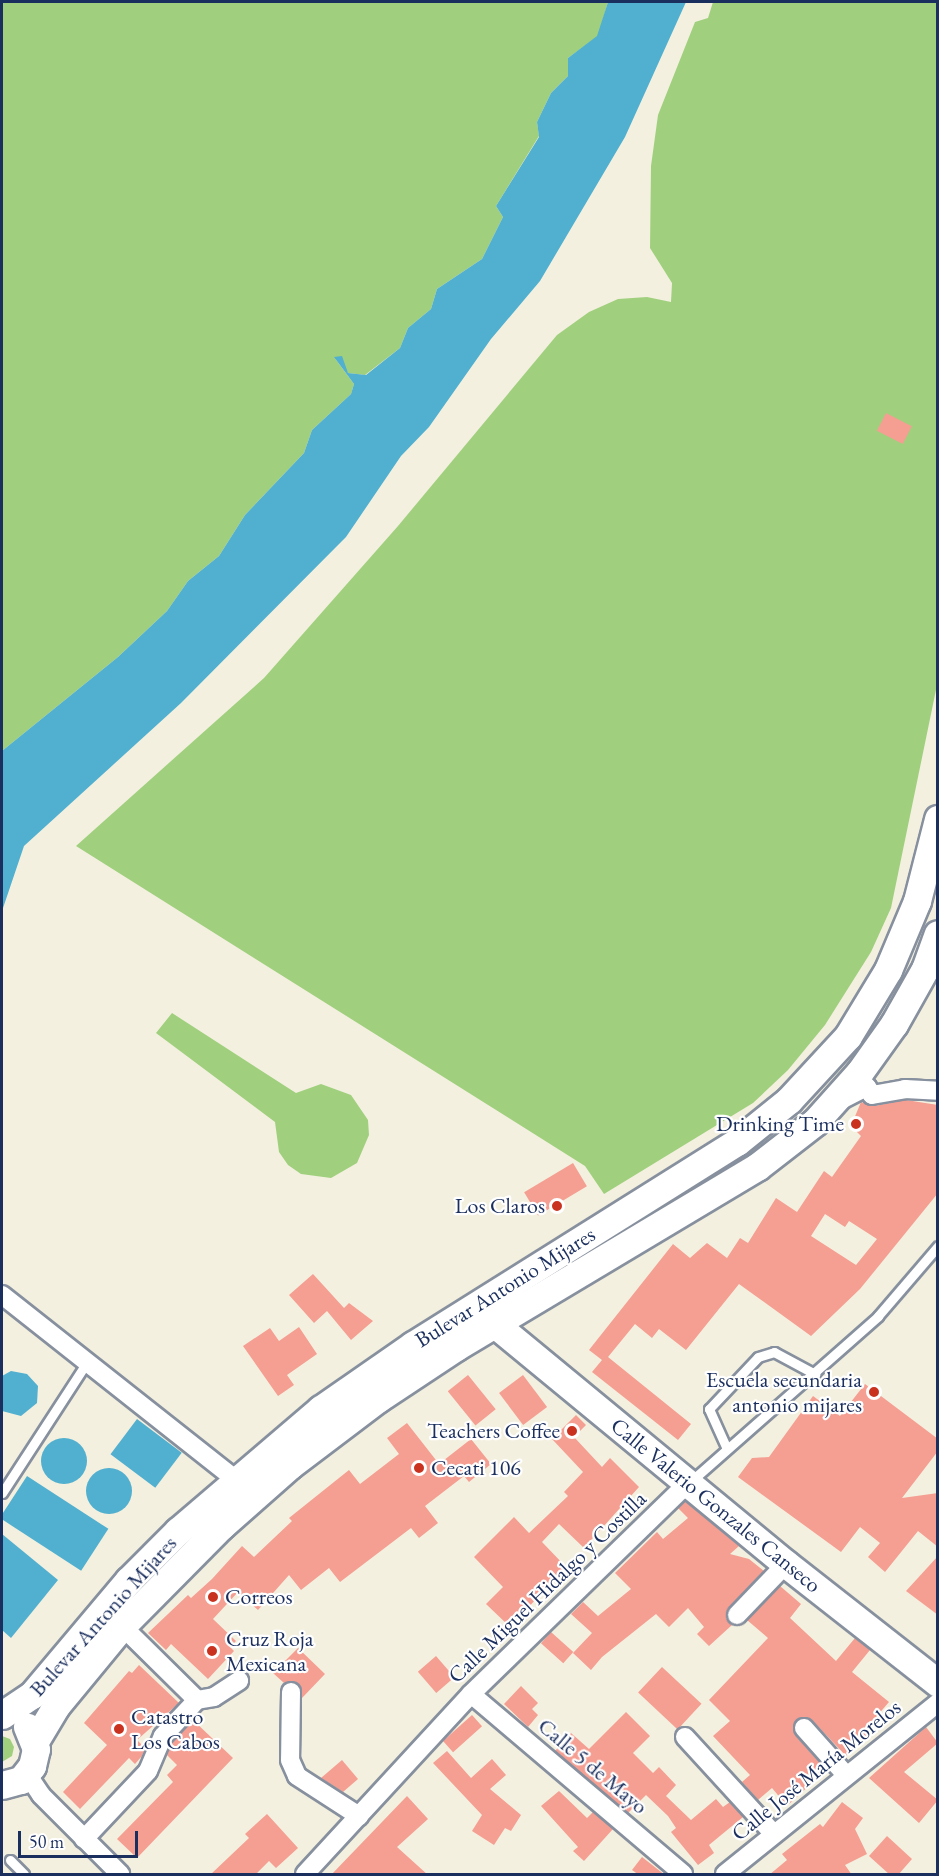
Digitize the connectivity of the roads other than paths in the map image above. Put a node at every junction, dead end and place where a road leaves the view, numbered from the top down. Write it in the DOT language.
graph roads {
  1 [pos="936,830"];
  2 [pos="937,941"];
  3 [pos="938,1091"];
  4 [pos="832,1105"];
  5 [pos="938,1246"];
  6 [pos="2,1295"];
  7 [pos="484,1301"];
  8 [pos="496,1325"];
  9 [pos="87,1362"];
  10 [pos="814,1374"];
  11 [pos="727,1449"];
  12 [pos="235,1479"];
  13 [pos="688,1483"];
  14 [pos="2,1493"];
  15 [pos="786,1564"];
  16 [pos="129,1580"];
  17 [pos="148,1599"];
  18 [pos="737,1615"];
  19 [pos="122,1626"];
  20 [pos="239,1681"];
  21 [pos="938,1683"];
  22 [pos="291,1692"];
  23 [pos="471,1694"];
  24 [pos="197,1700"];
  25 [pos="938,1703"];
  26 [pos="2,1715"];
  27 [pos="804,1728"];
  28 [pos="685,1737"];
  29 [pos="35,1741"];
  30 [pos="27,1774"];
  31 [pos="846,1775"];
  32 [pos="2,1786"];
  33 [pos="359,1816"];
  34 [pos="773,1833"];
  35 [pos="84,1839"];
  36 [pos="10,1860"];
  37 [pos="24,1875"];
  38 [pos="120,1875"];
  39 [pos="305,1875"];
  40 [pos="683,1875"];
  41 [pos="725,1875"];
  1 -- 7 [label="main road, Bulevar Antonio Mijares"];
  2 -- 4 [label="main road, Bulevar Antonio Mijares"];
  3 -- 4 [label="street"];
  4 -- 8 [label="main road, Bulevar Antonio Mijares"];
  5 -- 10 [label="lane, Calle Miguel Hidalgo y Costilla"];
  6 -- 9 [label="street"];
  7 -- 8 [label="main road"];
  7 -- 12 [label="main road, Bulevar Antonio Mijares"];
  8 -- 13 [label="main road, Calle Valerio Gonzales Canseco"];
  8 -- 17 [label="main road, Bulevar Antonio Mijares"];
  9 -- 12 [label="street"];
  9 -- 14 [label="lane"];
  10 -- 11 [label="lane, Calle Miguel Hidalgo y Costilla"];
  10 -- 11 [label="lane"];
  11 -- 13 [label="lane, Calle Miguel Hidalgo y Costilla"];
  12 -- 16 [label="main road, Bulevar Antonio Mijares"];
  13 -- 15 [label="main road, Calle Valerio Gonzales Canseco"];
  13 -- 23 [label="street, Calle Miguel Hidalgo y Costilla"];
  15 -- 18 [label="street"];
  15 -- 21 [label="main road, Calle Valerio Gonzales Canseco"];
  16 -- 17 [label="main road"];
  16 -- 26 [label="main road, Bulevar Antonio Mijares"];
  17 -- 19 [label="main road, Bulevar Antonio Mijares"];
  19 -- 24 [label="street"];
  19 -- 29 [label="main road, Bulevar Antonio Mijares"];
  20 -- 24 [label="street"];
  22 -- 33 [label="street"];
  23 -- 33 [label="street, Calle Miguel Hidalgo y Costilla"];
  23 -- 40 [label="street, Calle 5 de Mayo"];
  24 -- 35 [label="street"];
  25 -- 31 [label="street, Calle José María Morelos"];
  26 -- 29 [label="main road"];
  27 -- 31 [label="street"];
  28 -- 34 [label="street"];
  29 -- 30 [label="main road, Bulevar Antonio Mijares"];
  30 -- 32 [label="main road"];
  30 -- 35 [label="street"];
  31 -- 34 [label="street, Calle José María Morelos"];
  33 -- 39 [label="street, Calle Miguel Hidalgo y Costilla"];
  34 -- 41 [label="street, Calle José María Morelos"];
  35 -- 38 [label="street"];
  36 -- 37 [label="lane"];
}
